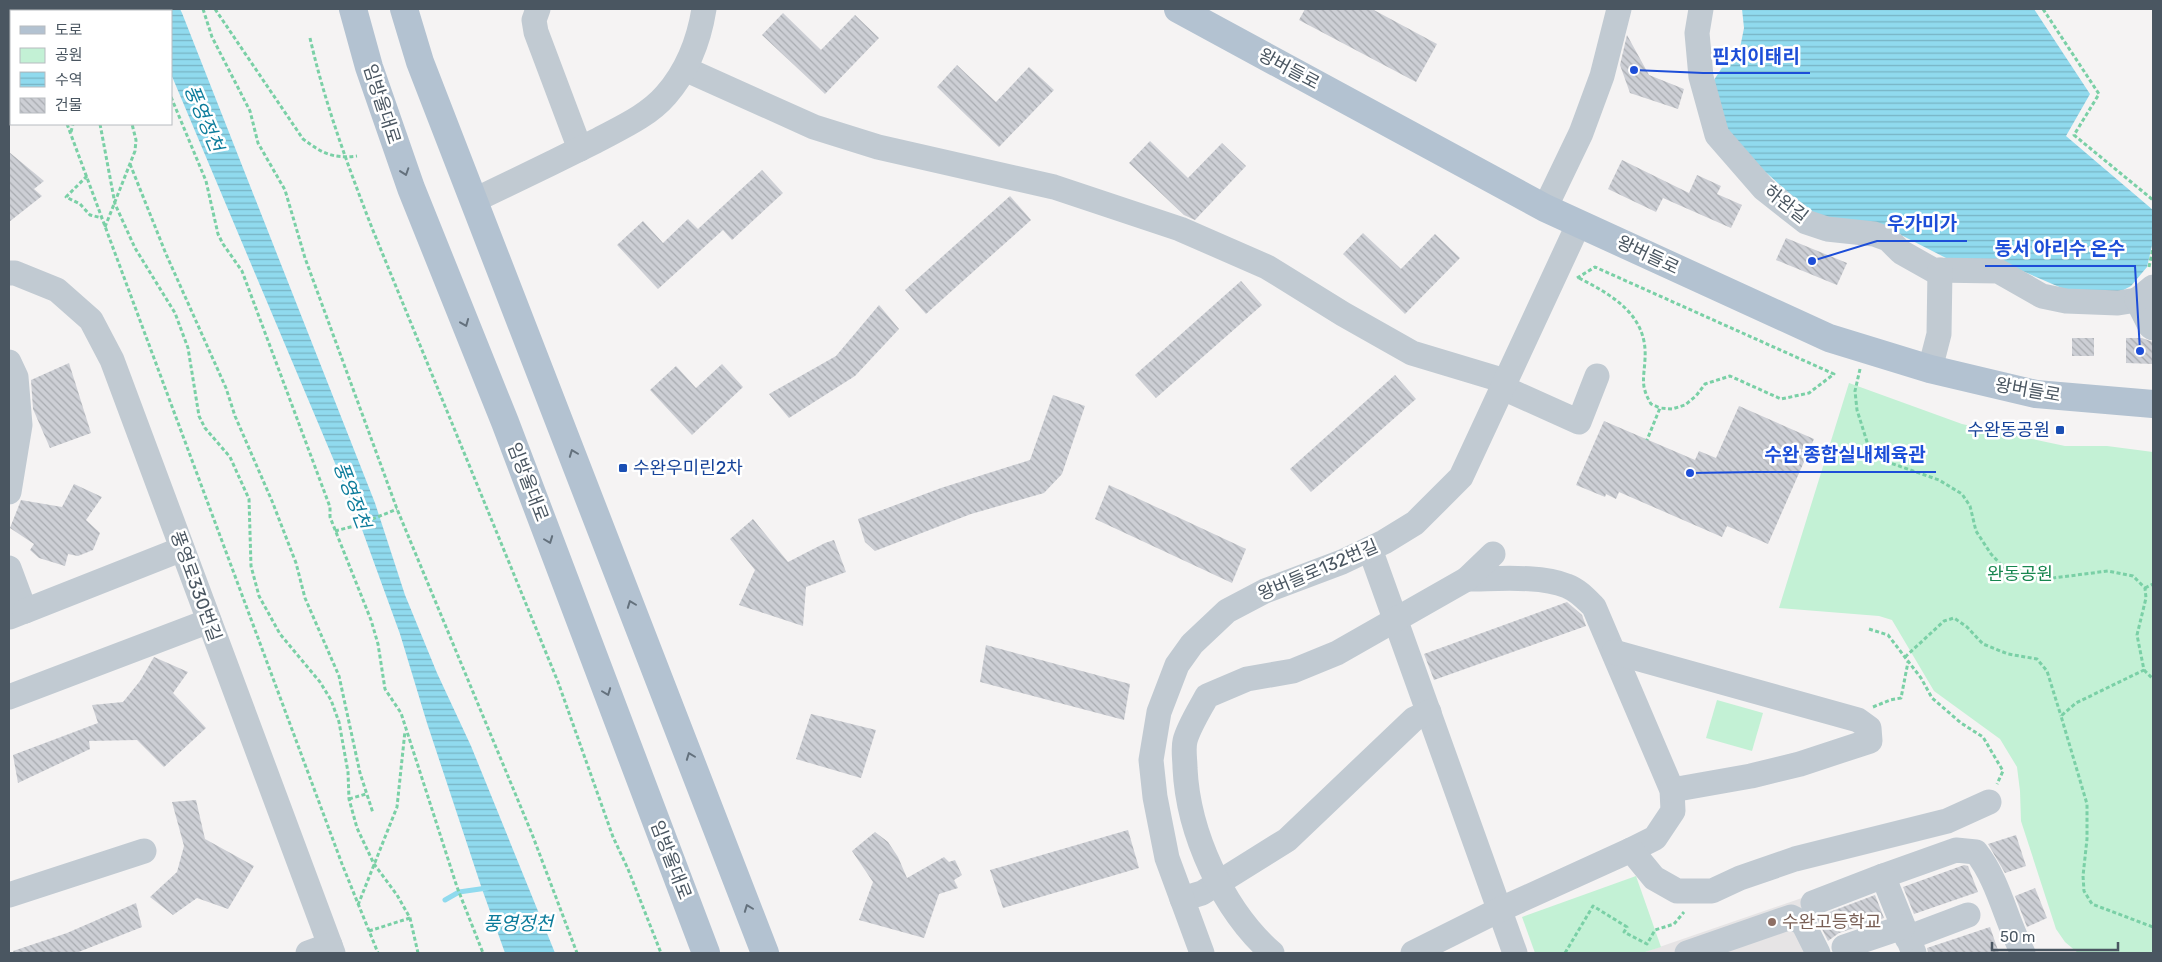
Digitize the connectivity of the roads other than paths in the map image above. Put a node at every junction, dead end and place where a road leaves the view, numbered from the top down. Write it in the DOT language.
graph roads {
  1 [pos="353,9"];
  2 [pos="404,9"];
  3 [pos="538,9"];
  4 [pos="704,9"];
  5 [pos="1619,9"];
  6 [pos="1702,9"];
  7 [pos="1194,13"];
  8 [pos="685,69"];
  9 [pos="580,149"];
  10 [pos="475,200"];
  11 [pos="1545,208"];
  12 [pos="1579,223"];
  13 [pos="1940,270"];
  14 [pos="9,273"];
  15 [pos="2146,285"];
  16 [pos="2153,328"];
  17 [pos="9,362"];
  18 [pos="1930,369"];
  19 [pos="1596,376"];
  20 [pos="1505,381"];
  21 [pos="2153,404"];
  22 [pos="14,433"];
  23 [pos="9,492"];
  24 [pos="182,549"];
  25 [pos="1370,549"];
  26 [pos="1493,554"];
  27 [pos="9,568"];
  28 [pos="1468,578"];
  29 [pos="17,614"];
  30 [pos="1395,619"];
  31 [pos="209,621"];
  32 [pos="1614,652"];
  33 [pos="9,697"];
  34 [pos="1428,712"];
  35 [pos="1672,790"];
  36 [pos="1989,802"];
  37 [pos="1631,850"];
  38 [pos="144,851"];
  39 [pos="1884,876"];
  40 [pos="1218,883"];
  41 [pos="9,895"];
  42 [pos="1182,899"];
  43 [pos="1813,903"];
  44 [pos="1499,910"];
  45 [pos="1968,915"];
  46 [pos="1908,939"];
  47 [pos="1844,947"];
  48 [pos="324,950"];
  49 [pos="706,953"];
  50 [pos="765,953"];
  51 [pos="1202,953"];
  52 [pos="1272,953"];
  53 [pos="1413,953"];
  54 [pos="1514,953"];
  55 [pos="1686,953"];
  56 [pos="1818,953"];
  57 [pos="2023,953"];
  1 -- 49 [label="main road, 임방울대로, one-way"];
  2 -- 10 [label="main road"];
  3 -- 9 [label="street"];
  4 -- 8 [label="street"];
  5 -- 11 [label="street"];
  6 -- 13 [label="street, 하완길"];
  7 -- 11 [label="main road, 왕버들로"];
  8 -- 9 [label="street"];
  8 -- 20 [label="street"];
  9 -- 10 [label="street"];
  50 -- 10 [label="main road, one-way"];
  11 -- 12 [label="main road, 왕버들로"];
  12 -- 18 [label="main road, 왕버들로"];
  12 -- 20 [label="street, 왕버들로132번길"];
  13 -- 15 [label="street, 하완길"];
  13 -- 18 [label="street"];
  14 -- 24 [label="street, 풍영로330번길"];
  15 -- 16 [label="street"];
  17 -- 22 [label="street"];
  18 -- 21 [label="main road, 왕버들로"];
  19 -- 20 [label="street"];
  20 -- 25 [label="street, 왕버들로132번길"];
  22 -- 23 [label="street"];
  24 -- 29 [label="street"];
  24 -- 31 [label="street, 풍영로330번길"];
  25 -- 30 [label="street"];
  25 -- 42 [label="street, 왕버들로132번길"];
  26 -- 28 [label="street"];
  27 -- 29 [label="street"];
  28 -- 30 [label="street"];
  28 -- 32 [label="street"];
  30 -- 34 [label="street"];
  30 -- 40 [label="street"];
  31 -- 33 [label="street"];
  31 -- 48 [label="street, 풍영로330번길"];
  32 -- 35 [label="street"];
  32 -- 35 [label="street"];
  34 -- 40 [label="street"];
  34 -- 44 [label="street"];
  35 -- 37 [label="street"];
  36 -- 37 [label="street"];
  37 -- 44 [label="street"];
  38 -- 41 [label="street"];
  39 -- 43 [label="street"];
  39 -- 46 [label="street"];
  39 -- 57 [label="street"];
  40 -- 42 [label="street"];
  40 -- 52 [label="street"];
  42 -- 51 [label="street, 왕버들로132번길"];
  44 -- 53 [label="street"];
  44 -- 54 [label="street"];
  45 -- 46 [label="street"];
  46 -- 47 [label="street"];
  55 -- 56 [label="street"];
}
